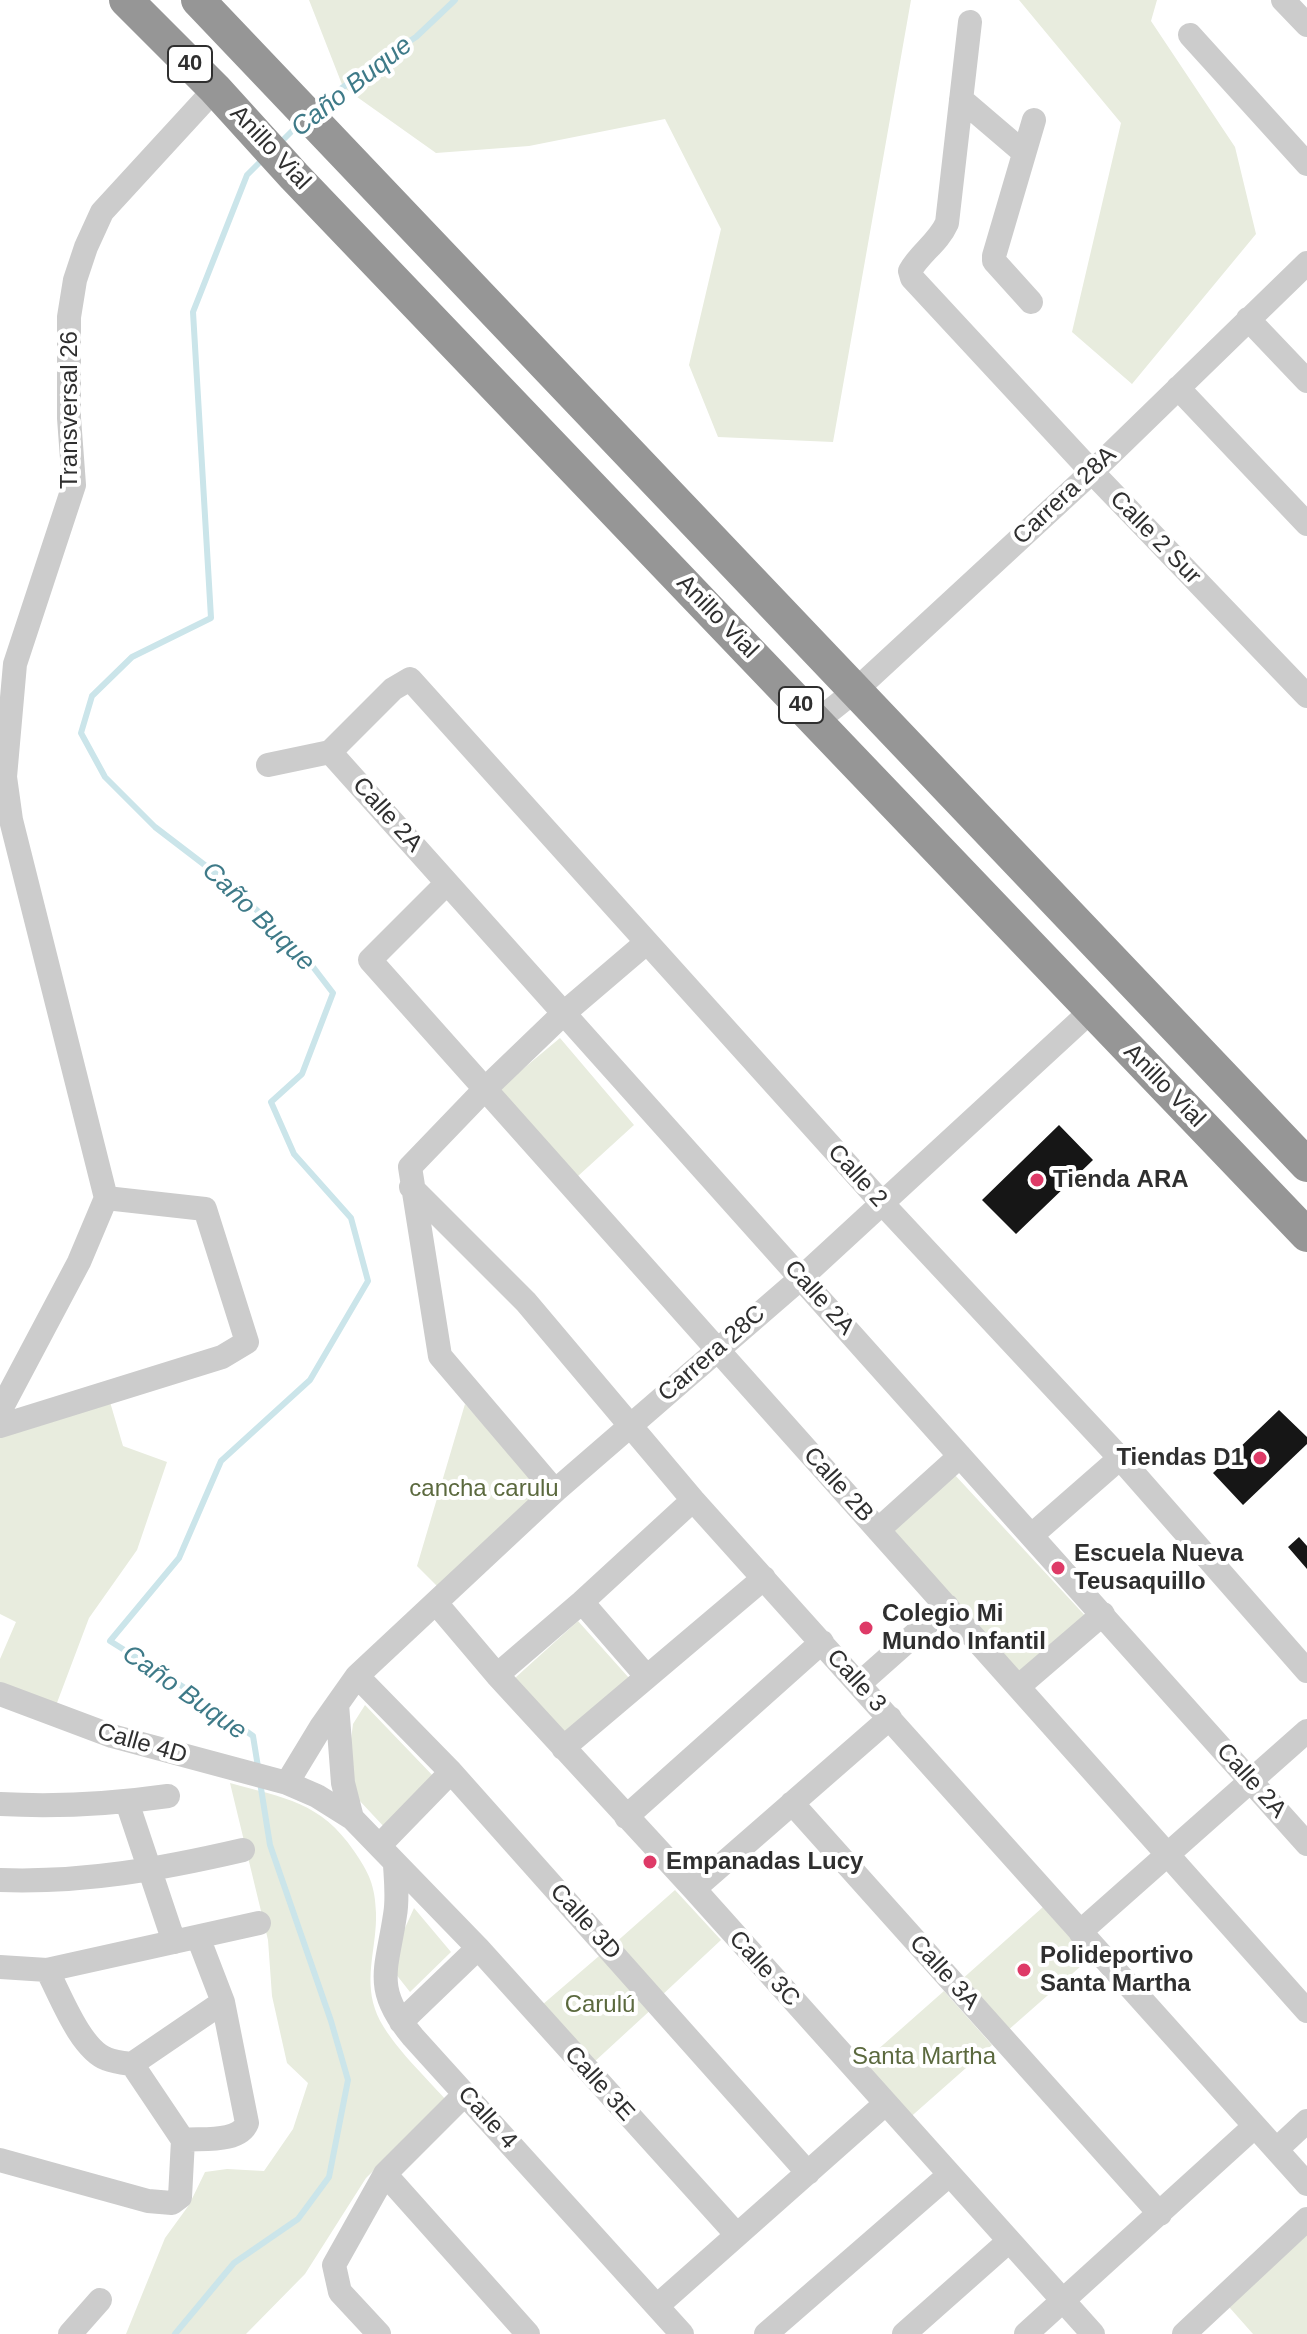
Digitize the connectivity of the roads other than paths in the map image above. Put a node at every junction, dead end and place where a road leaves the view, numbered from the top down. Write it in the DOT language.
graph roads {
  1 [pos="126,0"];
  2 [pos="198,0"];
  3 [pos="1283,0"];
  4 [pos="970,22"];
  5 [pos="1307,25"];
  6 [pos="1190,35"];
  7 [pos="215,89"];
  8 [pos="961,99"];
  9 [pos="1034,120"];
  10 [pos="1023,152"];
  11 [pos="1307,164"];
  12 [pos="1307,263"];
  13 [pos="1031,302"];
  14 [pos="1248,319"];
  15 [pos="1307,381"];
  16 [pos="1178,388"];
  17 [pos="1092,472"];
  18 [pos="1307,524"];
  19 [pos="856,690"];
  20 [pos="1307,696"];
  21 [pos="816,722"];
  22 [pos="330,752"];
  23 [pos="268,765"];
  24 [pos="6,822"];
  25 [pos="447,883"];
  26 [pos="646,943"];
  27 [pos="1092,1010"];
  28 [pos="564,1013"];
  29 [pos="485,1089"];
  30 [pos="1307,1165"];
  31 [pos="410,1182"];
  32 [pos="106,1198"];
  33 [pos="881,1202"];
  34 [pos="1307,1235"];
  35 [pos="801,1278"];
  36 [pos="717,1349"];
  37 [pos="0,1411"];
  38 [pos="630,1425"];
  39 [pos="0,1426"];
  40 [pos="960,1456"];
  41 [pos="1120,1458"];
  42 [pos="555,1491"];
  43 [pos="693,1500"];
  44 [pos="878,1530"];
  45 [pos="1032,1535"];
  46 [pos="764,1578"];
  47 [pos="582,1602"];
  48 [pos="436,1603"];
  49 [pos="947,1606"];
  50 [pos="1103,1614"];
  51 [pos="822,1642"];
  52 [pos="1307,1671"];
  53 [pos="497,1675"];
  54 [pos="357,1676"];
  55 [pos="647,1677"];
  56 [pos="859,1684"];
  57 [pos="1018,1687"];
  58 [pos="0,1694"];
  59 [pos="337,1704"];
  60 [pos="890,1718"];
  61 [pos="1307,1731"];
  62 [pos="563,1748"];
  63 [pos="451,1772"];
  64 [pos="1251,1781"];
  65 [pos="282,1782"];
  66 [pos="168,1796"];
  67 [pos="127,1802"];
  68 [pos="792,1803"];
  69 [pos="0,1804"];
  70 [pos="626,1817"];
  71 [pos="352,1818"];
  72 [pos="1307,1844"];
  73 [pos="380,1845"];
  74 [pos="243,1850"];
  75 [pos="1167,1854"];
  76 [pos="395,1865"];
  77 [pos="149,1871"];
  78 [pos="0,1880"];
  79 [pos="694,1889"];
  80 [pos="259,1923"];
  81 [pos="1080,1932"];
  82 [pos="198,1937"];
  83 [pos="174,1942"];
  84 [pos="478,1948"];
  85 [pos="0,1967"];
  86 [pos="47,1970"];
  87 [pos="1303,2000"];
  88 [pos="223,2002"];
  89 [pos="401,2022"];
  90 [pos="132,2064"];
  91 [pos="465,2094"];
  92 [pos="885,2104"];
  93 [pos="1307,2121"];
  94 [pos="1255,2126"];
  95 [pos="183,2140"];
  96 [pos="1277,2149"];
  97 [pos="0,2160"];
  98 [pos="808,2173"];
  99 [pos="385,2174"];
  100 [pos="949,2175"];
  101 [pos="1307,2184"];
  102 [pos="1160,2214"];
  103 [pos="1307,2219"];
  104 [pos="737,2235"];
  105 [pos="1009,2241"];
  106 [pos="100,2300"];
  107 [pos="1062,2300"];
  108 [pos="657,2306"];
  109 [pos="70,2334"];
  110 [pos="379,2334"];
  111 [pos="528,2334"];
  112 [pos="682,2334"];
  113 [pos="766,2334"];
  114 [pos="904,2334"];
  115 [pos="1026,2334"];
  116 [pos="1093,2334"];
  117 [pos="1184,2334"];
  1 -- 7 [label="highway, Anillo Vial / 40"];
  2 -- 19 [label="highway, Anillo Vial / 40"];
  3 -- 5 [label="street"];
  4 -- 8 [label="street"];
  6 -- 11 [label="street"];
  7 -- 21 [label="highway, Anillo Vial / 40"];
  7 -- 24 [label="street, Transversal 26"];
  8 -- 10 [label="street"];
  8 -- 17 [label="street, Calle 2 Sur"];
  9 -- 10 [label="street"];
  10 -- 13 [label="street"];
  12 -- 14 [label="street, Carrera 28A"];
  14 -- 15 [label="street"];
  14 -- 16 [label="street, Carrera 28A"];
  16 -- 17 [label="street, Carrera 28A"];
  16 -- 18 [label="street"];
  17 -- 19 [label="street, Carrera 28A"];
  17 -- 20 [label="street, Calle 2 Sur"];
  19 -- 21 [label="street, Carrera 28A"];
  19 -- 30 [label="highway, Anillo Vial / 40"];
  21 -- 27 [label="highway, Anillo Vial / 40"];
  22 -- 23 [label="street"];
  22 -- 25 [label="street, Calle 2A"];
  22 -- 26 [label="street, Calle 2"];
  24 -- 32 [label="street, Transversal 26"];
  25 -- 28 [label="street, Calle 2A"];
  25 -- 29 [label="street, Calle 2B"];
  26 -- 28 [label="street"];
  26 -- 33 [label="street, Calle 2"];
  27 -- 33 [label="street, Carrera 28C"];
  27 -- 34 [label="highway, Anillo Vial / 40"];
  28 -- 29 [label="street"];
  28 -- 35 [label="street, Calle 2A"];
  29 -- 31 [label="street"];
  29 -- 36 [label="street, Calle 2B"];
  31 -- 38 [label="street, Calle 3"];
  31 -- 42 [label="street"];
  32 -- 37 [label="street"];
  32 -- 39 [label="street"];
  33 -- 35 [label="street, Carrera 28C"];
  33 -- 41 [label="street, Calle 2"];
  35 -- 36 [label="street, Carrera 28C"];
  35 -- 40 [label="street, Calle 2A"];
  36 -- 38 [label="street, Carrera 28C"];
  36 -- 44 [label="street, Calle 2B"];
  38 -- 42 [label="street, Carrera 28C"];
  38 -- 43 [label="street, Calle 3"];
  40 -- 44 [label="street"];
  40 -- 45 [label="street, Calle 2A"];
  41 -- 45 [label="street"];
  41 -- 52 [label="street, Calle 2"];
  42 -- 48 [label="street, Carrera 28C"];
  43 -- 46 [label="street, Calle 3"];
  43 -- 47 [label="street"];
  44 -- 49 [label="street, Calle 2B"];
  45 -- 50 [label="street, Calle 2A"];
  46 -- 51 [label="street, Calle 3"];
  46 -- 55 [label="street"];
  47 -- 53 [label="street"];
  47 -- 55 [label="street"];
  48 -- 53 [label="street, Calle 3C"];
  48 -- 54 [label="street, Carrera 28C"];
  49 -- 56 [label="street"];
  49 -- 57 [label="street, Calle 2B"];
  50 -- 57 [label="street"];
  50 -- 64 [label="street, Calle 2A"];
  51 -- 56 [label="street, Calle 3"];
  51 -- 70 [label="street"];
  53 -- 62 [label="street, Calle 3C"];
  54 -- 59 [label="street, Carrera 28C"];
  54 -- 63 [label="street, Calle 3D"];
  55 -- 62 [label="street"];
  56 -- 60 [label="street, Calle 3"];
  57 -- 75 [label="street, Calle 2B"];
  58 -- 65 [label="street, Calle 4D"];
  59 -- 65 [label="street, Carrera 28C"];
  59 -- 71 [label="street"];
  60 -- 68 [label="street"];
  60 -- 81 [label="street, Calle 3"];
  61 -- 64 [label="street"];
  62 -- 70 [label="street, Calle 3C"];
  63 -- 73 [label="street"];
  63 -- 98 [label="street, Calle 3D"];
  64 -- 72 [label="street, Calle 2A"];
  64 -- 75 [label="street"];
  65 -- 71 [label="street"];
  66 -- 67 [label="street"];
  67 -- 69 [label="street"];
  67 -- 77 [label="street"];
  68 -- 79 [label="street"];
  68 -- 102 [label="street, Calle 3A"];
  70 -- 79 [label="street, Calle 3C"];
  71 -- 73 [label="street"];
  73 -- 76 [label="street"];
  74 -- 77 [label="street"];
  75 -- 81 [label="street"];
  75 -- 87 [label="street, Calle 2B"];
  76 -- 84 [label="street, Calle 3E"];
  76 -- 89 [label="street, Calle 4"];
  77 -- 78 [label="street"];
  77 -- 83 [label="street"];
  79 -- 92 [label="street, Calle 3C"];
  80 -- 82 [label="street"];
  81 -- 94 [label="street, Calle 3"];
  82 -- 83 [label="street"];
  82 -- 88 [label="street"];
  83 -- 86 [label="street"];
  84 -- 89 [label="street"];
  84 -- 104 [label="street, Calle 3E"];
  85 -- 86 [label="street"];
  86 -- 90 [label="street"];
  88 -- 90 [label="street"];
  88 -- 95 [label="street"];
  89 -- 91 [label="street, Calle 4"];
  90 -- 95 [label="street"];
  91 -- 99 [label="street"];
  91 -- 108 [label="street, Calle 4"];
  92 -- 98 [label="street"];
  92 -- 100 [label="street, Calle 3C"];
  93 -- 96 [label="street"];
  94 -- 96 [label="street, Calle 3"];
  94 -- 102 [label="street"];
  95 -- 97 [label="street"];
  96 -- 101 [label="street, Calle 3"];
  98 -- 104 [label="street"];
  99 -- 110 [label="street"];
  99 -- 111 [label="street"];
  100 -- 105 [label="street, Calle 3C"];
  100 -- 113 [label="street"];
  102 -- 107 [label="street"];
  103 -- 117 [label="street"];
  104 -- 108 [label="street"];
  105 -- 107 [label="street, Calle 3C"];
  105 -- 114 [label="street"];
  106 -- 109 [label="street"];
  107 -- 115 [label="street"];
  107 -- 116 [label="street, Calle 3C"];
  108 -- 112 [label="street, Calle 4"];
}
